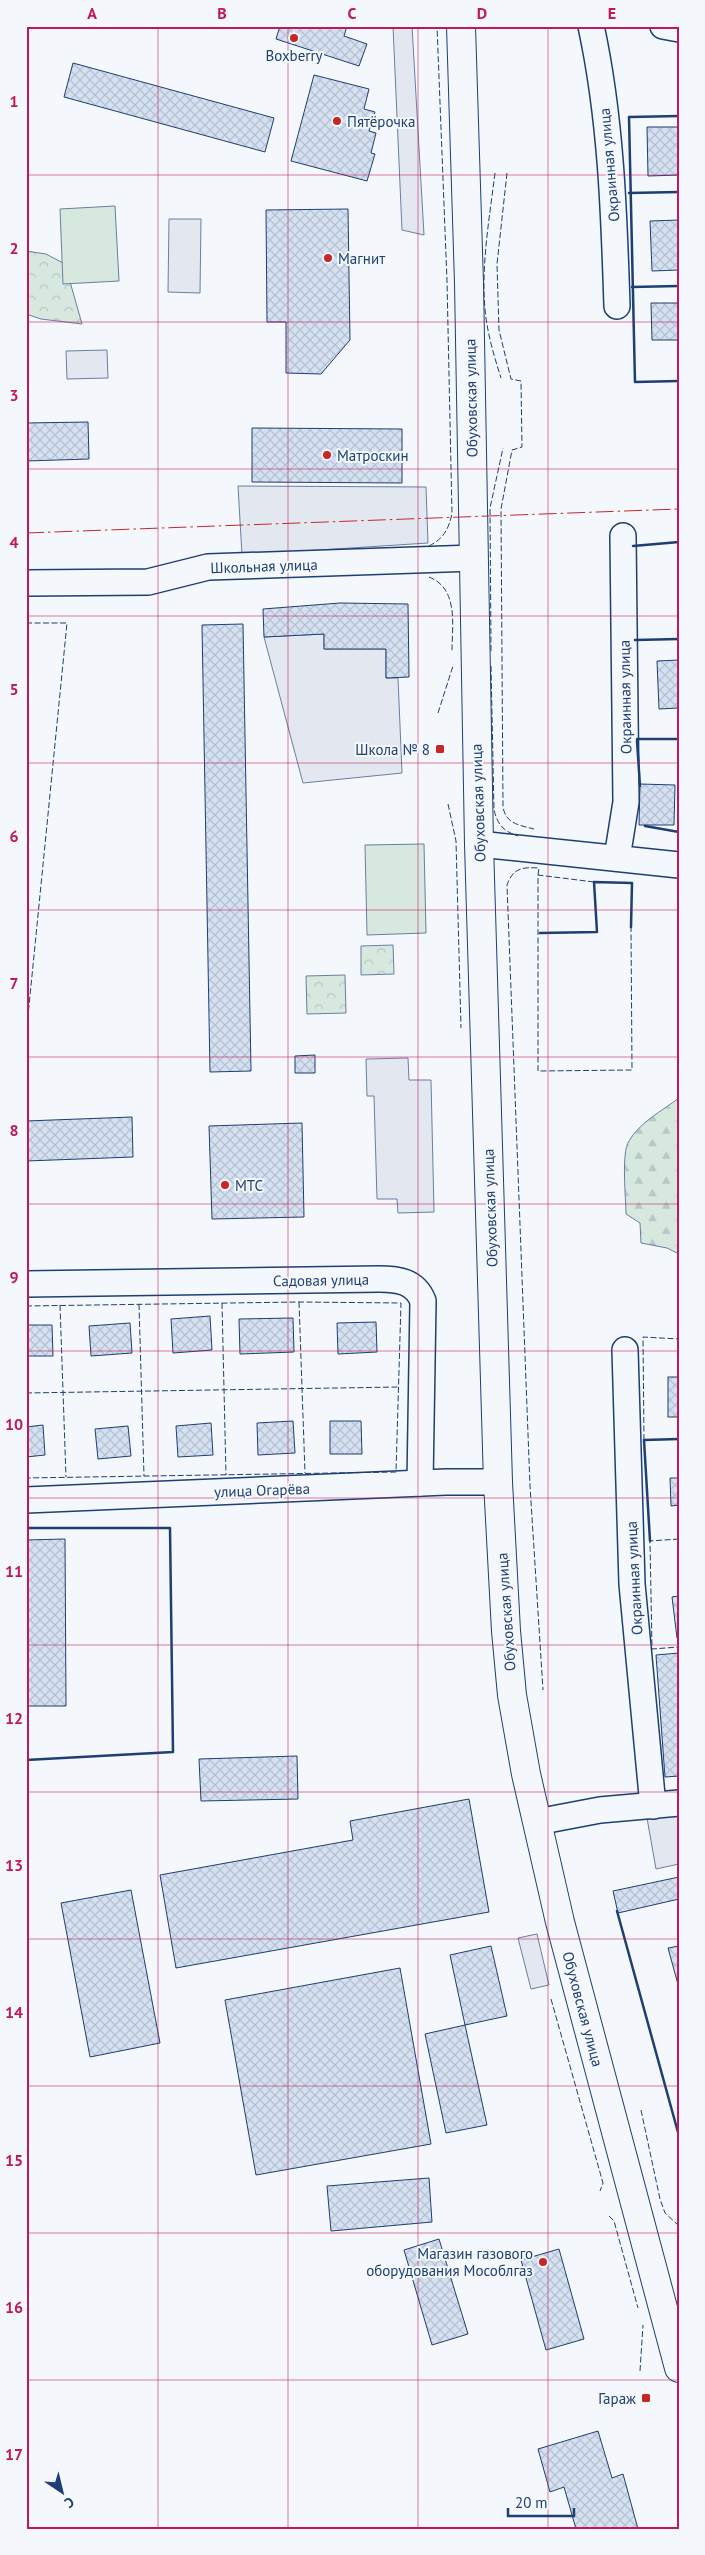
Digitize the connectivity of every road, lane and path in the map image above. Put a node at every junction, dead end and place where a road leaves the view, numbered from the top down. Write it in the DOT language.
graph roads {
  1 [pos="461,26"];
  2 [pos="591,26"];
  3 [pos="663,26"];
  4 [pos="679,29"];
  5 [pos="617,306"];
  6 [pos="623,536"];
  7 [pos="474,558"];
  8 [pos="26,583"];
  9 [pos="479,844"];
  10 [pos="617,858"];
  11 [pos="679,865"];
  12 [pos="26,1284"];
  13 [pos="625,1350"];
  14 [pos="498,1482"];
  15 [pos="420,1483"];
  16 [pos="26,1500"];
  17 [pos="679,1803"];
  18 [pos="653,1806"];
  19 [pos="537,1822"];
  20 [pos="679,2368"];
  1 -- 7 [label="main road, Обуховская улица"];
  2 -- 5 [label="street, Окраинная улица"];
  3 -- 4 [label="street"];
  6 -- 10 [label="street, Окраинная улица"];
  7 -- 8 [label="street, Школьная улица"];
  7 -- 9 [label="main road, Обуховская улица"];
  9 -- 10 [label="street"];
  9 -- 14 [label="main road, Обуховская улица"];
  10 -- 11 [label="street"];
  12 -- 15 [label="street, Садовая улица"];
  13 -- 18 [label="street, Окраинная улица"];
  14 -- 15 [label="street, улица Огарёва"];
  14 -- 19 [label="main road, Обуховская улица"];
  15 -- 16 [label="street, улица Огарёва"];
  17 -- 18 [label="street"];
  18 -- 19 [label="street"];
  19 -- 20 [label="main road, Обуховская улица"];
}
